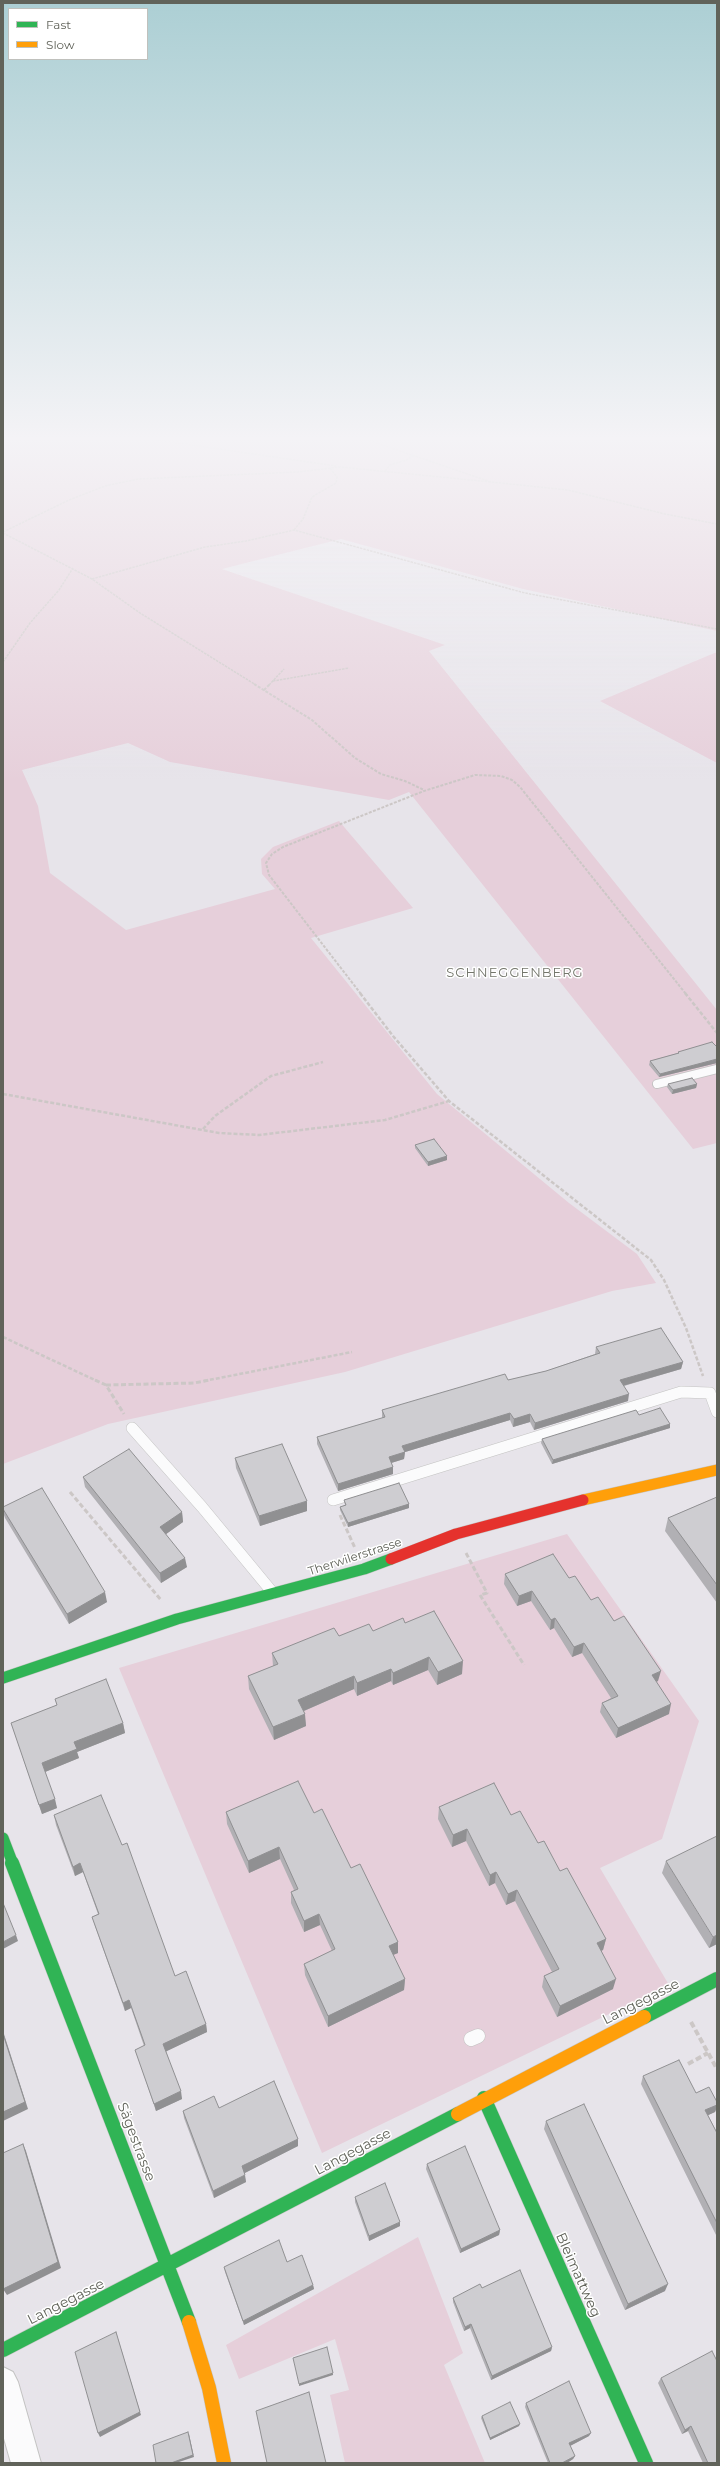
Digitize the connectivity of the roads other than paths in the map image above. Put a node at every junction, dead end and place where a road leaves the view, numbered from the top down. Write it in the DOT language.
graph roads {
  1 [pos="717,1069"];
  2 [pos="657,1084"];
  3 [pos="717,1412"];
  4 [pos="132,1428"];
  5 [pos="717,1470"];
  6 [pos="333,1500"];
  7 [pos="274,1594"];
  8 [pos="3,1678"];
  9 [pos="3,1838"];
  10 [pos="717,1979"];
  11 [pos="484,2098"];
  12 [pos="169,2266"];
  13 [pos="3,2350"];
  14 [pos="3,2382"];
  15 [pos="26,2463"];
  16 [pos="224,2463"];
  17 [pos="646,2463"];
  1 -- 2 [label="lane"];
  3 -- 6 [label="lane"];
  4 -- 7 [label="lane"];
  5 -- 7 [label="street, Therwilerstrasse"];
  7 -- 8 [label="street, Therwilerstrasse"];
  9 -- 12 [label="street, Sägestrasse"];
  10 -- 11 [label="street, Langegasse"];
  11 -- 12 [label="street, Langegasse"];
  11 -- 17 [label="street, Bleimattweg"];
  12 -- 13 [label="street, Langegasse"];
  12 -- 16 [label="street, Sägestrasse"];
  14 -- 15 [label="street"];
}
